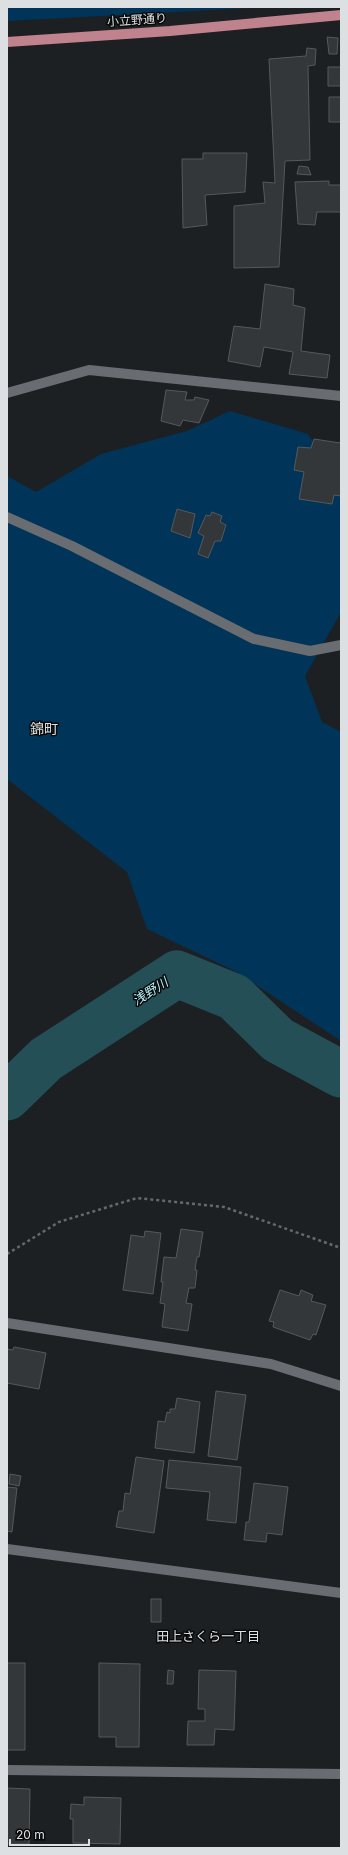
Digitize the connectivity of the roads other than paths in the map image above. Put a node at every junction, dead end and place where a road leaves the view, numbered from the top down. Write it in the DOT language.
graph roads {
  1 [pos="341,15"];
  2 [pos="7,42"];
  3 [pos="7,393"];
  4 [pos="341,396"];
  5 [pos="7,517"];
  6 [pos="341,645"];
  7 [pos="7,1323"];
  8 [pos="341,1386"];
  9 [pos="7,1549"];
  10 [pos="341,1593"];
  11 [pos="7,1770"];
  12 [pos="341,1774"];
  1 -- 2 [label="main road, 小立野通り"];
  3 -- 4 [label="street"];
  5 -- 6 [label="street"];
  7 -- 8 [label="street"];
  9 -- 10 [label="street"];
  11 -- 12 [label="street"];
}
